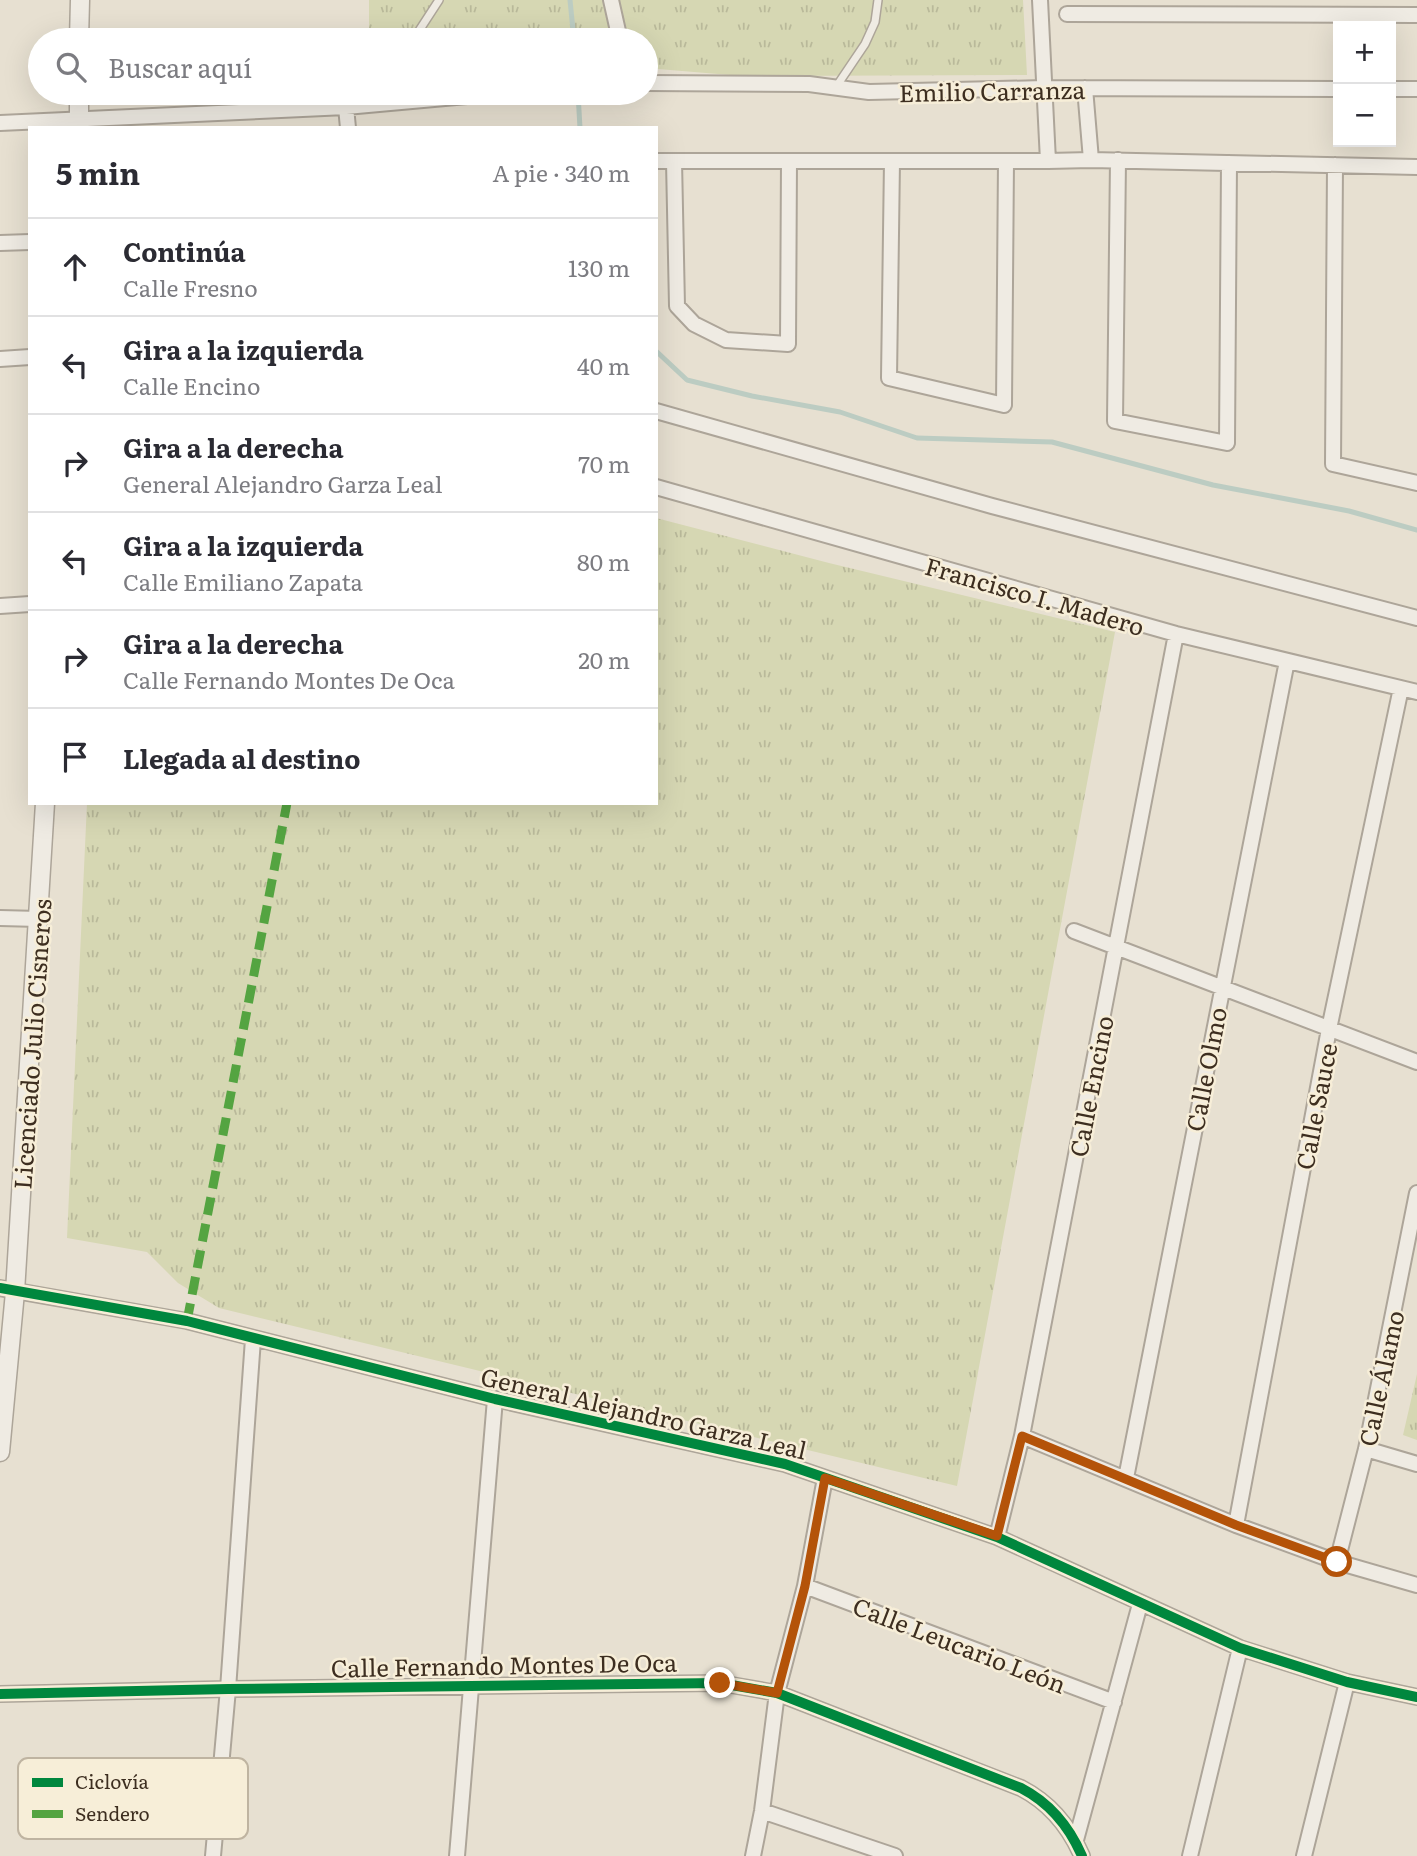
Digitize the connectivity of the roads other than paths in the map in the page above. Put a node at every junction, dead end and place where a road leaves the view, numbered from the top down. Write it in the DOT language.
graph roads {
  1 [pos="79,0"];
  2 [pos="439,0"];
  3 [pos="611,0"];
  4 [pos="878,0"];
  5 [pos="1040,0"];
  6 [pos="1067,14"];
  7 [pos="1417,15"];
  8 [pos="79,28"];
  9 [pos="421,28"];
  10 [pos="617,28"];
  11 [pos="658,83"];
  12 [pos="835,88"];
  13 [pos="1044,88"];
  14 [pos="1085,88"];
  15 [pos="1333,89"];
  16 [pos="1396,89"];
  17 [pos="1417,89"];
  18 [pos="79,105"];
  19 [pos="368,105"];
  20 [pos="346,107"];
  21 [pos="0,123"];
  22 [pos="79,124"];
  23 [pos="348,126"];
  24 [pos="1091,160"];
  25 [pos="1118,160"];
  26 [pos="658,161"];
  27 [pos="674,161"];
  28 [pos="789,161"];
  29 [pos="892,161"];
  30 [pos="1006,161"];
  31 [pos="1048,162"];
  32 [pos="1229,163"];
  33 [pos="1335,165"];
  34 [pos="1417,167"];
  35 [pos="28,242"];
  36 [pos="0,243"];
  37 [pos="28,357"];
  38 [pos="0,359"];
  39 [pos="658,412"];
  40 [pos="1417,483"];
  41 [pos="658,488"];
  42 [pos="28,604"];
  43 [pos="0,607"];
  44 [pos="1417,618"];
  45 [pos="1176,634"];
  46 [pos="1287,661"];
  47 [pos="1401,688"];
  48 [pos="1417,692"];
  49 [pos="45,805"];
  50 [pos="0,918"];
  51 [pos="39,919"];
  52 [pos="1074,931"];
  53 [pos="1117,946"];
  54 [pos="1221,988"];
  55 [pos="1329,1029"];
  56 [pos="1417,1062"];
  57 [pos="1417,1193"];
  58 [pos="8,1290"];
  59 [pos="253,1339"];
  60 [pos="495,1399"];
  61 [pos="1022,1436"];
  62 [pos="1366,1449"];
  63 [pos="0,1452"];
  64 [pos="1417,1464"];
  65 [pos="825,1478"];
  66 [pos="1126,1478"];
  67 [pos="1236,1525"];
  68 [pos="997,1536"];
  69 [pos="1337,1562"];
  70 [pos="805,1586"];
  71 [pos="1417,1586"];
  72 [pos="1140,1604"];
  73 [pos="1240,1648"];
  74 [pos="1347,1682"];
  75 [pos="472,1686"];
  76 [pos="228,1689"];
  77 [pos="777,1693"];
  78 [pos="0,1694"];
  79 [pos="1417,1697"];
  80 [pos="1114,1702"];
  81 [pos="222,1758"];
  82 [pos="762,1811"];
  83 [pos="1076,1840"];
  84 [pos="457,1856"];
  85 [pos="753,1856"];
  86 [pos="895,1856"];
  87 [pos="1083,1856"];
  88 [pos="1190,1856"];
  89 [pos="1304,1856"];
  1 -- 8 [label="street"];
  2 -- 9 [label="lane"];
  3 -- 10 [label="street"];
  4 -- 12 [label="lane"];
  5 -- 13 [label="street"];
  6 -- 7 [label="street"];
  11 -- 12 [label="street, Emilio Carranza"];
  12 -- 13 [label="street, Emilio Carranza"];
  13 -- 14 [label="street, Emilio Carranza"];
  13 -- 31 [label="street"];
  14 -- 15 [label="street, Emilio Carranza"];
  14 -- 24 [label="street"];
  16 -- 17 [label="street"];
  18 -- 22 [label="street"];
  19 -- 20 [label="street"];
  20 -- 22 [label="street"];
  20 -- 23 [label="street"];
  21 -- 22 [label="street"];
  24 -- 25 [label="street"];
  24 -- 31 [label="street"];
  25 -- 32 [label="street"];
  25 -- 32 [label="street"];
  26 -- 27 [label="street"];
  27 -- 28 [label="street"];
  27 -- 28 [label="street"];
  28 -- 29 [label="street"];
  29 -- 30 [label="street"];
  29 -- 30 [label="street"];
  30 -- 31 [label="street"];
  32 -- 33 [label="street"];
  33 -- 34 [label="street"];
  33 -- 40 [label="street"];
  35 -- 36 [label="street"];
  37 -- 38 [label="street"];
  39 -- 44 [label="street"];
  41 -- 45 [label="street, Francisco I. Madero"];
  42 -- 43 [label="street"];
  45 -- 46 [label="street, Francisco I. Madero"];
  45 -- 53 [label="street, Calle Encino"];
  46 -- 47 [label="street, Francisco I. Madero"];
  46 -- 54 [label="street, Calle Olmo"];
  47 -- 48 [label="street, Francisco I. Madero"];
  47 -- 55 [label="street, Calle Sauce"];
  49 -- 51 [label="street, Licenciado Julio Cisneros"];
  50 -- 51 [label="street"];
  51 -- 58 [label="street, Licenciado Julio Cisneros"];
  52 -- 53 [label="street"];
  53 -- 54 [label="street"];
  53 -- 61 [label="street, Calle Encino"];
  54 -- 55 [label="street"];
  54 -- 66 [label="street, Calle Olmo"];
  55 -- 56 [label="street"];
  55 -- 67 [label="street, Calle Sauce"];
  57 -- 62 [label="street, Calle Álamo"];
  58 -- 59 [label="street, General Alejandro Garza Leal"];
  58 -- 63 [label="street, Licenciado Julio Cisneros"];
  59 -- 60 [label="street, General Alejandro Garza Leal"];
  59 -- 76 [label="street"];
  60 -- 65 [label="street, General Alejandro Garza Leal"];
  60 -- 75 [label="street"];
  61 -- 66 [label="street"];
  61 -- 68 [label="street, Calle Encino"];
  62 -- 64 [label="street"];
  62 -- 69 [label="street, Calle Álamo"];
  65 -- 68 [label="street, General Alejandro Garza Leal"];
  65 -- 70 [label="street"];
  66 -- 67 [label="street"];
  67 -- 69 [label="street"];
  68 -- 72 [label="street, General Alejandro Garza Leal"];
  69 -- 71 [label="street"];
  70 -- 77 [label="street"];
  70 -- 80 [label="street, Calle Leucario León"];
  72 -- 73 [label="street, General Alejandro Garza Leal"];
  72 -- 80 [label="street"];
  73 -- 74 [label="street, General Alejandro Garza Leal"];
  73 -- 88 [label="street"];
  74 -- 79 [label="street, General Alejandro Garza Leal"];
  74 -- 89 [label="street"];
  75 -- 76 [label="street, Calle Fernando Montes De Oca"];
  75 -- 77 [label="street, Calle Fernando Montes De Oca"];
  75 -- 84 [label="street"];
  76 -- 78 [label="street, Calle Fernando Montes De Oca"];
  76 -- 81 [label="street"];
  77 -- 82 [label="street"];
  77 -- 83 [label="street, Calle Fernando Montes De Oca"];
  80 -- 83 [label="street"];
  82 -- 85 [label="street"];
  82 -- 86 [label="street"];
  83 -- 87 [label="street, Calle Fernando Montes De Oca"];
}
